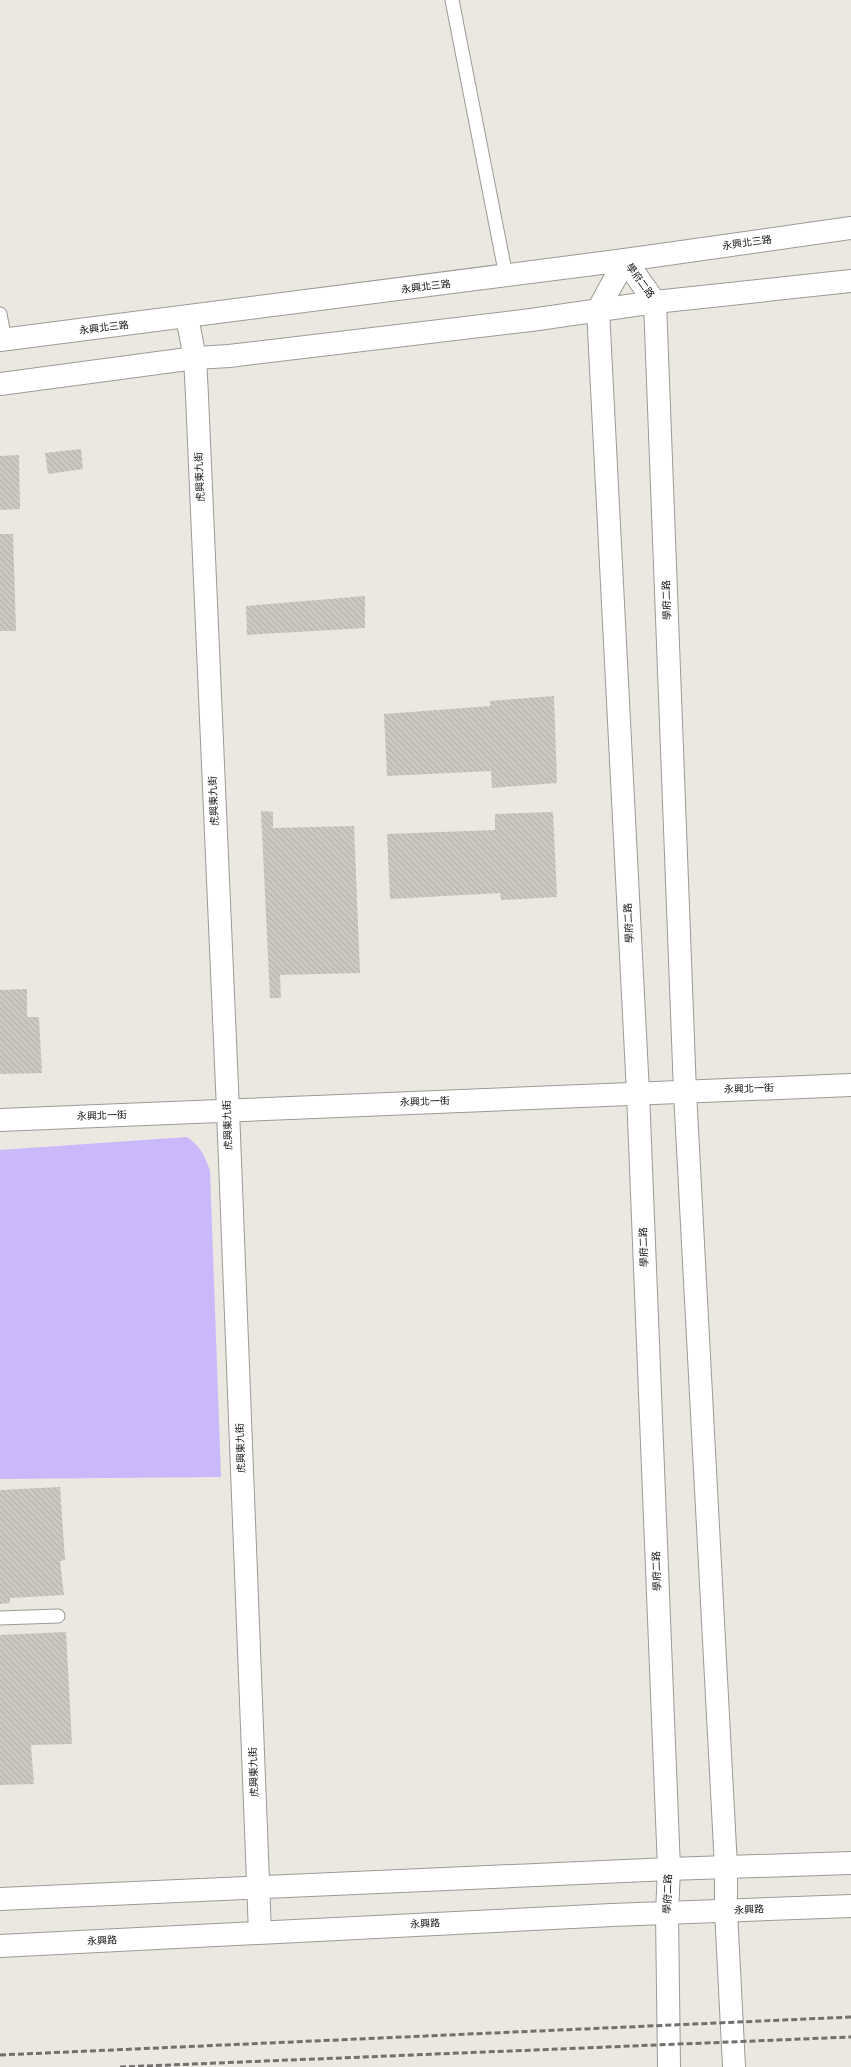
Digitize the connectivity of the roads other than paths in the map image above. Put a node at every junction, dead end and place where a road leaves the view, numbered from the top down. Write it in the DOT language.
graph roads {
  1 [pos="452,0"];
  2 [pos="851,228"];
  3 [pos="625,260"];
  4 [pos="506,276"];
  5 [pos="851,280"];
  6 [pos="655,302"];
  7 [pos="598,310"];
  8 [pos="0,314"];
  9 [pos="187,317"];
  10 [pos="3,340"];
  11 [pos="195,358"];
  12 [pos="0,384"];
  13 [pos="851,1085"];
  14 [pos="685,1092"];
  15 [pos="638,1093"];
  16 [pos="228,1110"];
  17 [pos="0,1120"];
  18 [pos="58,1616"];
  19 [pos="0,1618"];
  20 [pos="851,1863"];
  21 [pos="726,1867"];
  22 [pos="669,1869"];
  23 [pos="258,1888"];
  24 [pos="0,1899"];
  25 [pos="851,1906"];
  26 [pos="726,1911"];
  27 [pos="667,1913"];
  28 [pos="260,1933"];
  29 [pos="0,1946"];
  30 [pos="669,2067"];
  31 [pos="734,2067"];
  1 -- 4 [label="lane"];
  2 -- 3 [label="street, 永興北三路"];
  3 -- 4 [label="street, 永興北三路"];
  3 -- 6 [label="street, 學府二路"];
  3 -- 7 [label="street, 學府二路"];
  4 -- 9 [label="street, 永興北三路"];
  5 -- 6 [label="street"];
  6 -- 7 [label="street"];
  6 -- 14 [label="street, 學府二路"];
  7 -- 11 [label="street"];
  7 -- 15 [label="street, 學府二路"];
  8 -- 10 [label="lane"];
  9 -- 10 [label="street, 永興北三路"];
  9 -- 11 [label="street, 虎興東九街"];
  11 -- 12 [label="street"];
  11 -- 16 [label="street, 虎興東九街"];
  13 -- 14 [label="street, 永興北一街"];
  14 -- 15 [label="street, 永興北一街"];
  14 -- 21 [label="street, 學府二路"];
  15 -- 16 [label="street, 永興北一街"];
  15 -- 22 [label="street, 學府二路"];
  16 -- 17 [label="street, 永興北一街"];
  16 -- 23 [label="street, 虎興東九街"];
  18 -- 19 [label="lane"];
  20 -- 21 [label="street"];
  21 -- 22 [label="street"];
  21 -- 26 [label="street, 學府二路"];
  22 -- 23 [label="street"];
  22 -- 27 [label="street, 學府二路"];
  23 -- 24 [label="street"];
  23 -- 28 [label="street, 虎興東九街"];
  25 -- 26 [label="street, 永興路"];
  26 -- 27 [label="street, 永興路"];
  26 -- 31 [label="street, 學府二路"];
  27 -- 28 [label="street, 永興路"];
  27 -- 30 [label="street, 學府二路"];
  28 -- 29 [label="street, 永興路"];
}
